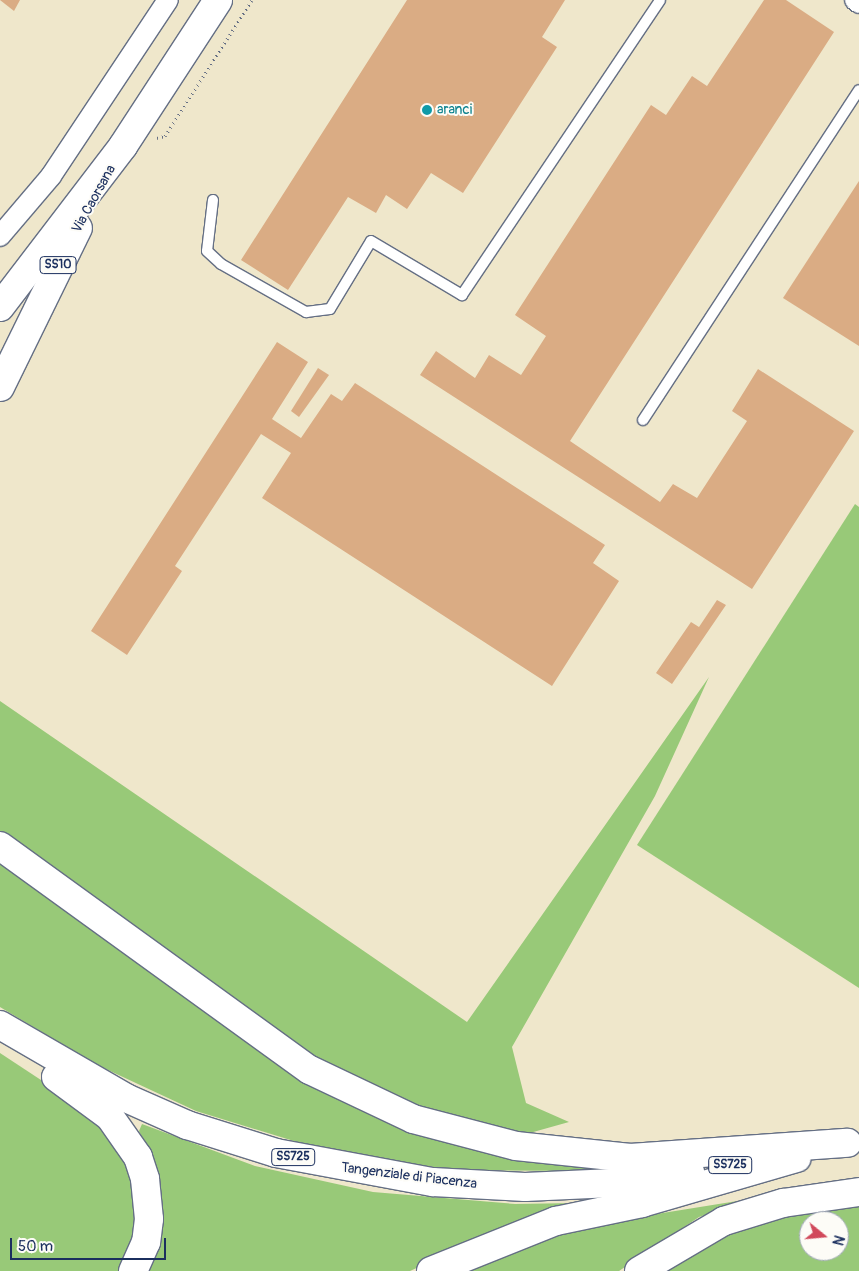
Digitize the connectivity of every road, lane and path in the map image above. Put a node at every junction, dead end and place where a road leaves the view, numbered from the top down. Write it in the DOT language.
graph roads {
  1 [pos="168,0"];
  2 [pos="218,0"];
  3 [pos="660,0"];
  4 [pos="854,0"];
  5 [pos="859,3"];
  6 [pos="859,90"];
  7 [pos="123,146"];
  8 [pos="213,200"];
  9 [pos="0,236"];
  10 [pos="0,307"];
  11 [pos="0,386"];
  12 [pos="643,420"];
  13 [pos="0,846"];
  14 [pos="0,1025"];
  15 [pos="0,1036"];
  16 [pos="853,1142"];
  17 [pos="859,1192"];
  18 [pos="133,1271"];
  19 [pos="431,1271"];
  20 [pos="640,1271"];
  1 -- 9 [label="street"];
  2 -- 7 [label="main road, Via Caorsana / SS10"];
  3 -- 8 [label="lane"];
  4 -- 5 [label="street"];
  6 -- 12 [label="lane"];
  7 -- 10 [label="main road, Via Caorsana / SS10"];
  7 -- 11 [label="main road, Via Caorsana / SS10"];
  13 -- 16 [label="main road"];
  14 -- 16 [label="main road, Tangenziale di Piacenza / SS725"];
  15 -- 18 [label="main road"];
  16 -- 19 [label="main road"];
  17 -- 20 [label="main road"];
}
